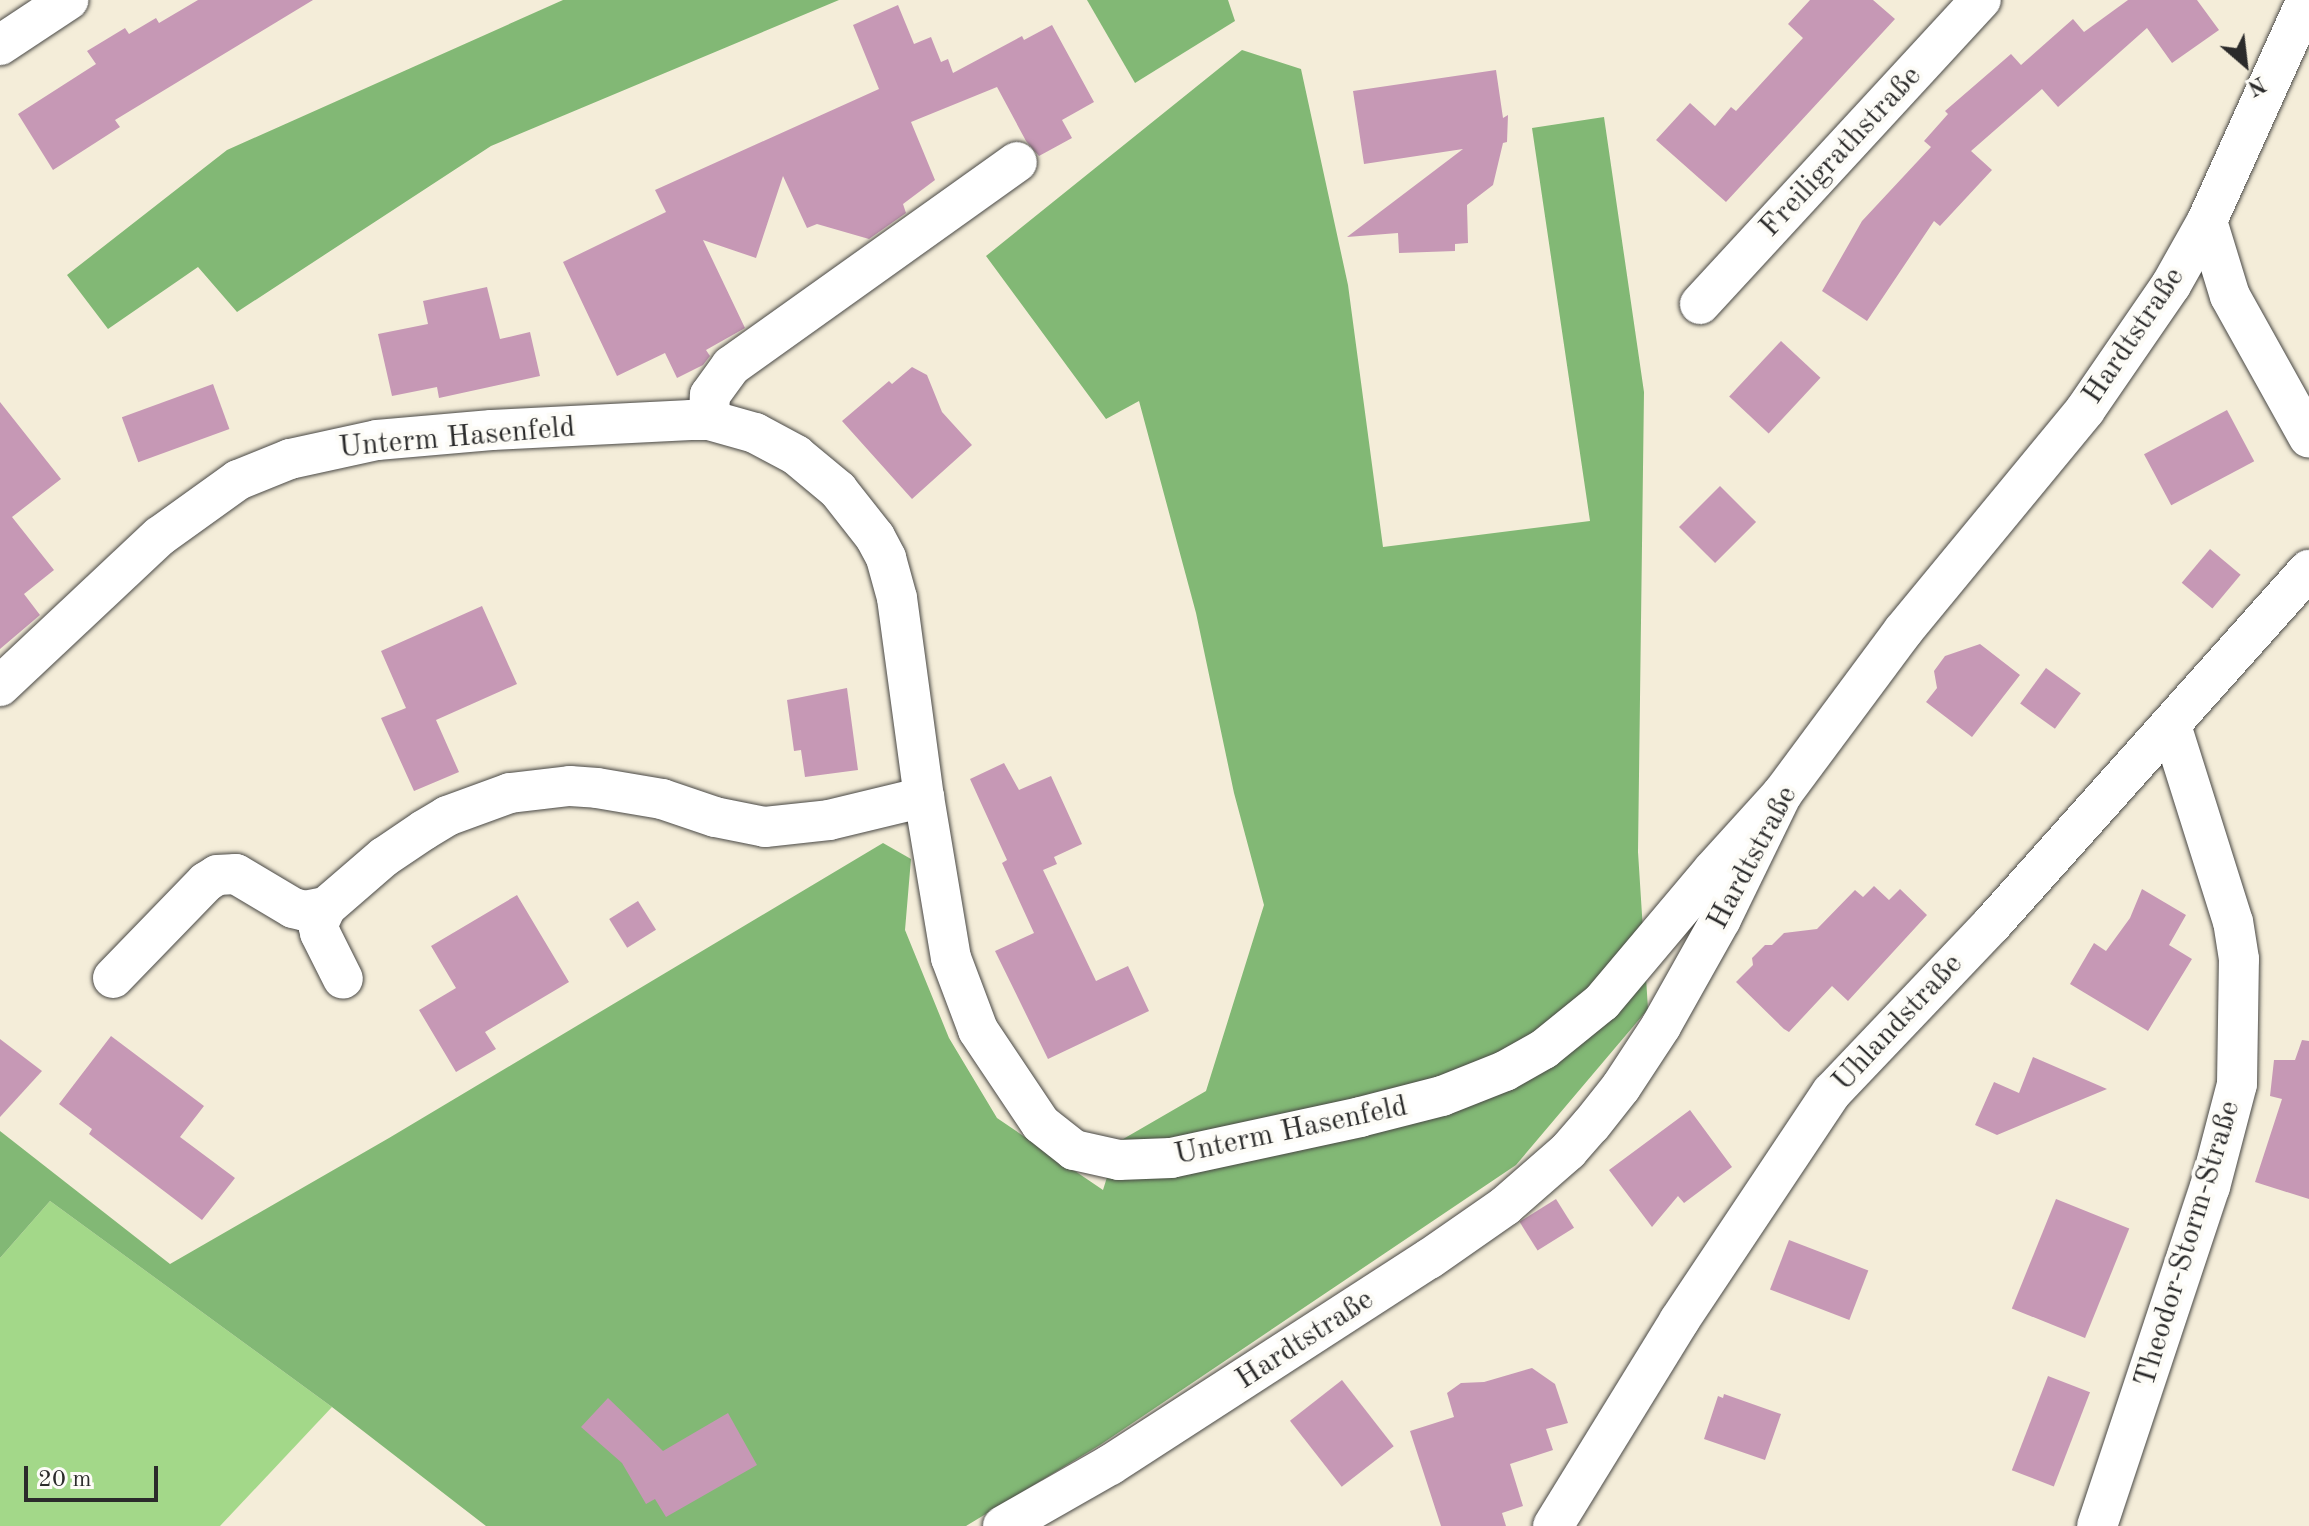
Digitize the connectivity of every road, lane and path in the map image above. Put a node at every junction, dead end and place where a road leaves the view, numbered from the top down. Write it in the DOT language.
graph roads {
  1 [pos="68,0"];
  2 [pos="1981,0"];
  3 [pos="2307,0"];
  4 [pos="0,45"];
  5 [pos="2292,69"];
  6 [pos="1017,162"];
  7 [pos="2207,221"];
  8 [pos="1700,304"];
  9 [pos="709,420"];
  10 [pos="2309,438"];
  11 [pos="2309,570"];
  12 [pos="0,686"];
  13 [pos="2171,725"];
  14 [pos="1782,794"];
  15 [pos="924,797"];
  16 [pos="326,907"];
  17 [pos="113,978"];
  18 [pos="343,979"];
  19 [pos="1003,1526"];
  20 [pos="1553,1526"];
  21 [pos="2097,1526"];
  1 -- 4 [label="street"];
  2 -- 8 [label="street, Freiligrathstraße"];
  3 -- 5 [label="street, Hardtstraße"];
  5 -- 7 [label="street, Hardtstraße"];
  6 -- 9 [label="street"];
  7 -- 10 [label="street"];
  7 -- 14 [label="street, Hardtstraße"];
  9 -- 12 [label="street, Unterm Hasenfeld"];
  9 -- 15 [label="street, Unterm Hasenfeld"];
  11 -- 13 [label="street, Uhlandstraße"];
  13 -- 20 [label="street, Uhlandstraße"];
  13 -- 21 [label="street, Theodor-Storm-Straße"];
  14 -- 15 [label="street, Unterm Hasenfeld"];
  14 -- 19 [label="street, Hardtstraße"];
  15 -- 16 [label="street"];
  16 -- 17 [label="street"];
  16 -- 18 [label="street"];
}
